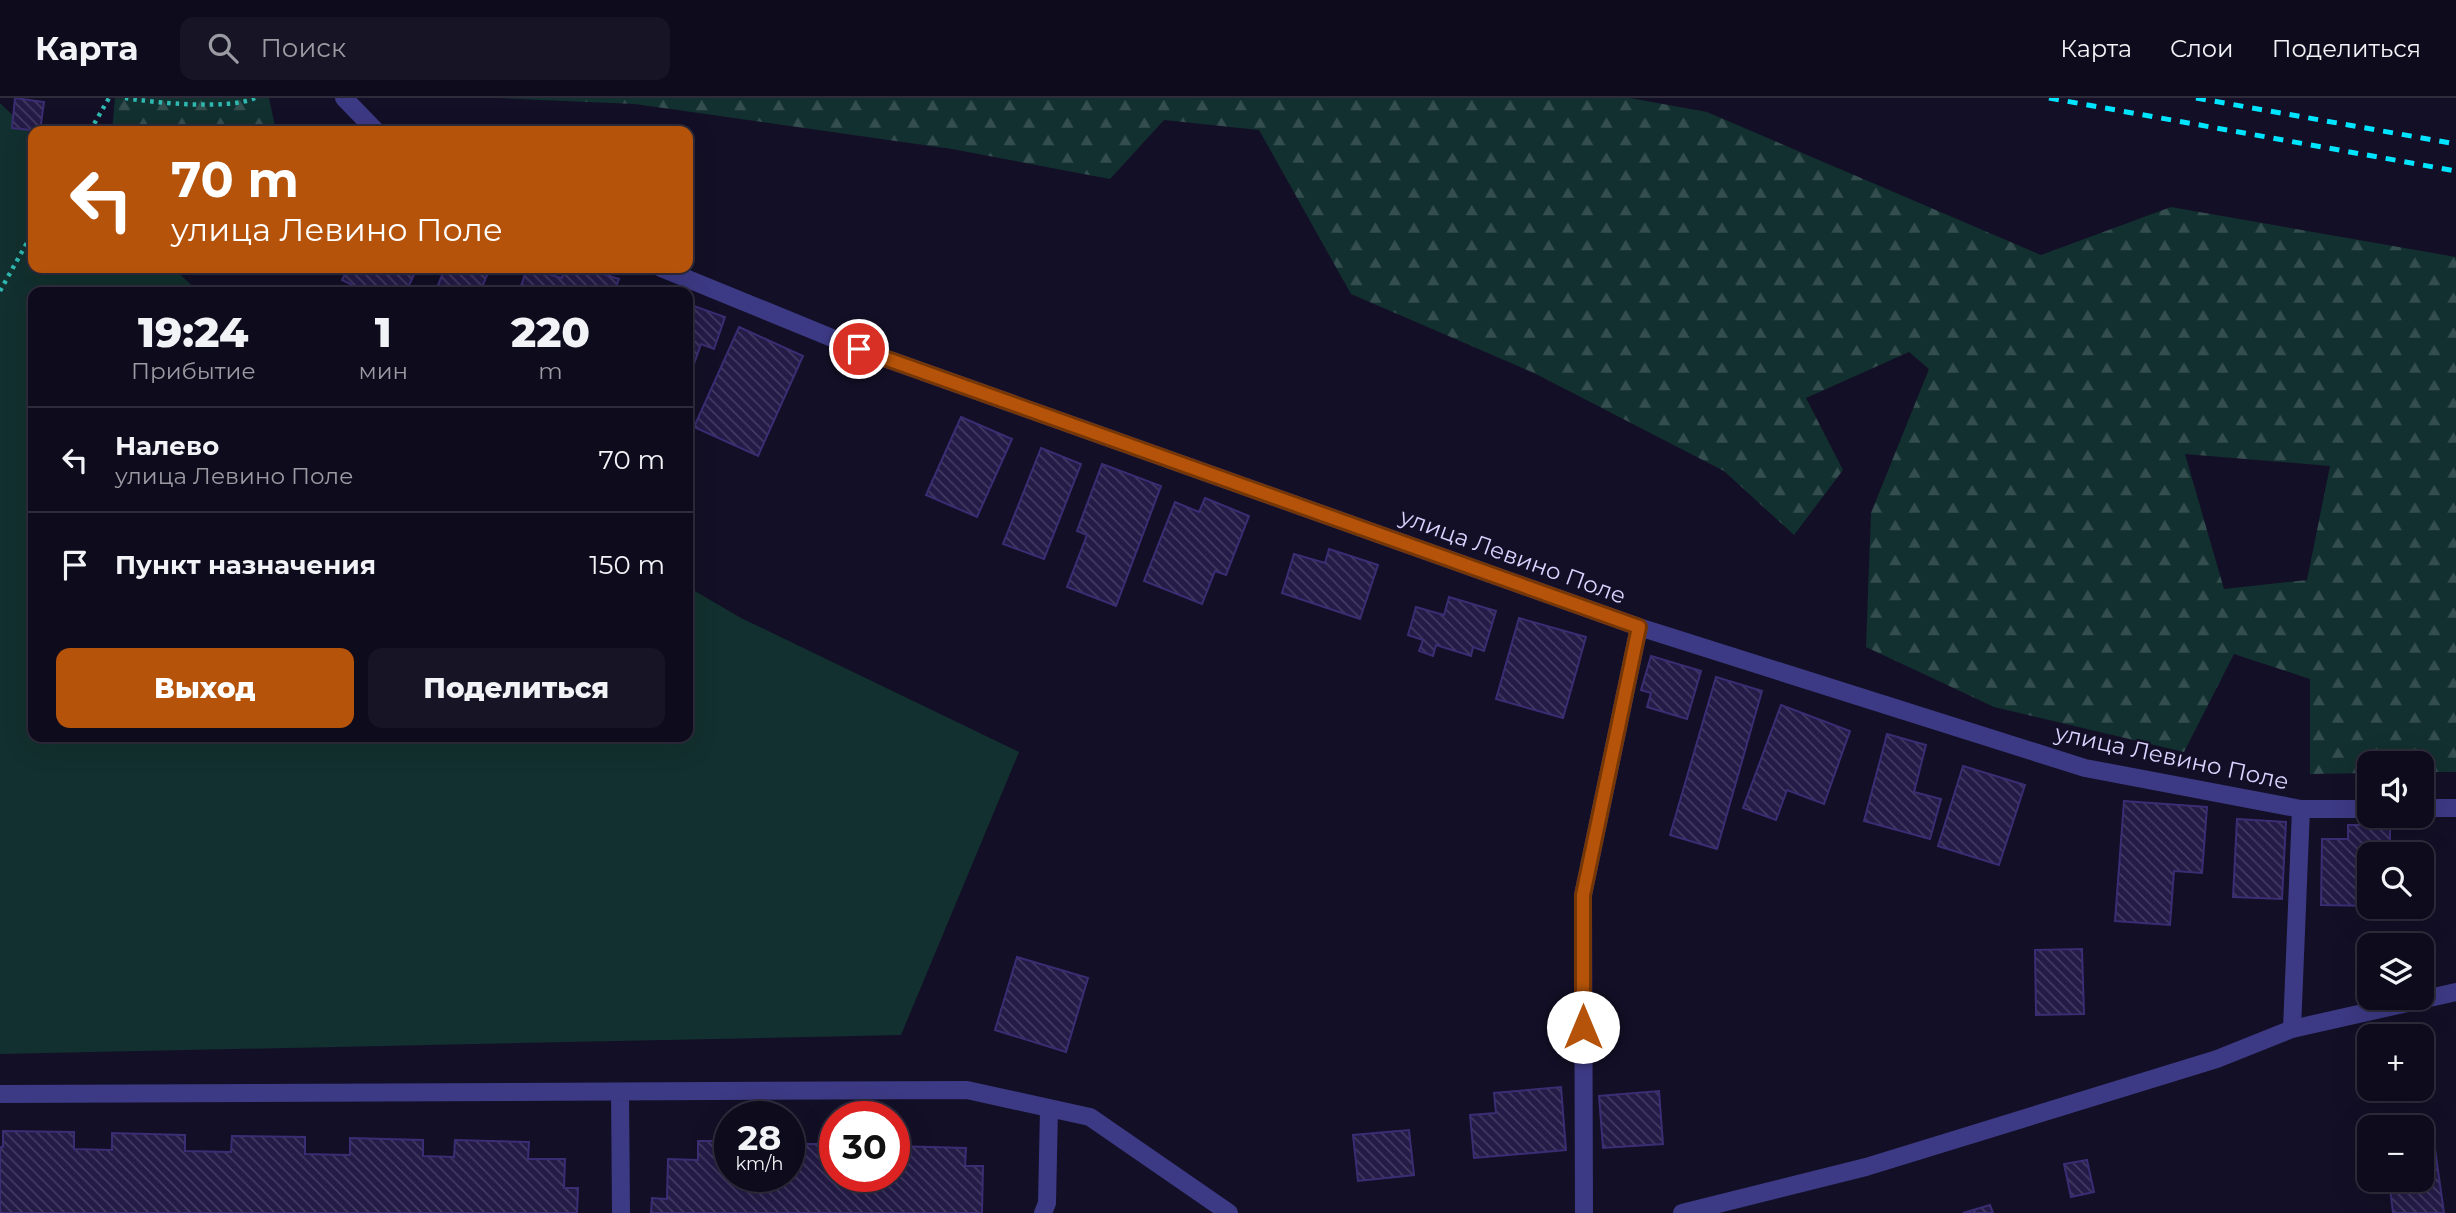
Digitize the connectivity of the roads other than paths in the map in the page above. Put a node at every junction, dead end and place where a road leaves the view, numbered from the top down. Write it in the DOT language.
graph roads {
  1 [pos="344,98"];
  2 [pos="371,126"];
  3 [pos="674,273"];
  4 [pos="1639,627"];
  5 [pos="2434,808"];
  6 [pos="2456,808"];
  7 [pos="2301,809"];
  8 [pos="2357,809"];
  9 [pos="2456,992"];
  10 [pos="2292,1029"];
  11 [pos="620,1092"];
  12 [pos="0,1094"];
  13 [pos="1049,1109"];
  14 [pos="621,1213"];
  15 [pos="1043,1213"];
  16 [pos="1229,1213"];
  17 [pos="1584,1213"];
  18 [pos="1682,1213"];
  1 -- 2 [label="street"];
  3 -- 4 [label="street, улица Левино Поле"];
  4 -- 7 [label="street, улица Левино Поле"];
  4 -- 17 [label="street"];
  5 -- 6 [label="street"];
  7 -- 8 [label="street, улица Левино Поле"];
  7 -- 10 [label="street"];
  9 -- 10 [label="street"];
  10 -- 18 [label="street"];
  11 -- 12 [label="street"];
  11 -- 13 [label="street"];
  11 -- 14 [label="street"];
  13 -- 15 [label="street"];
  13 -- 16 [label="street"];
}
